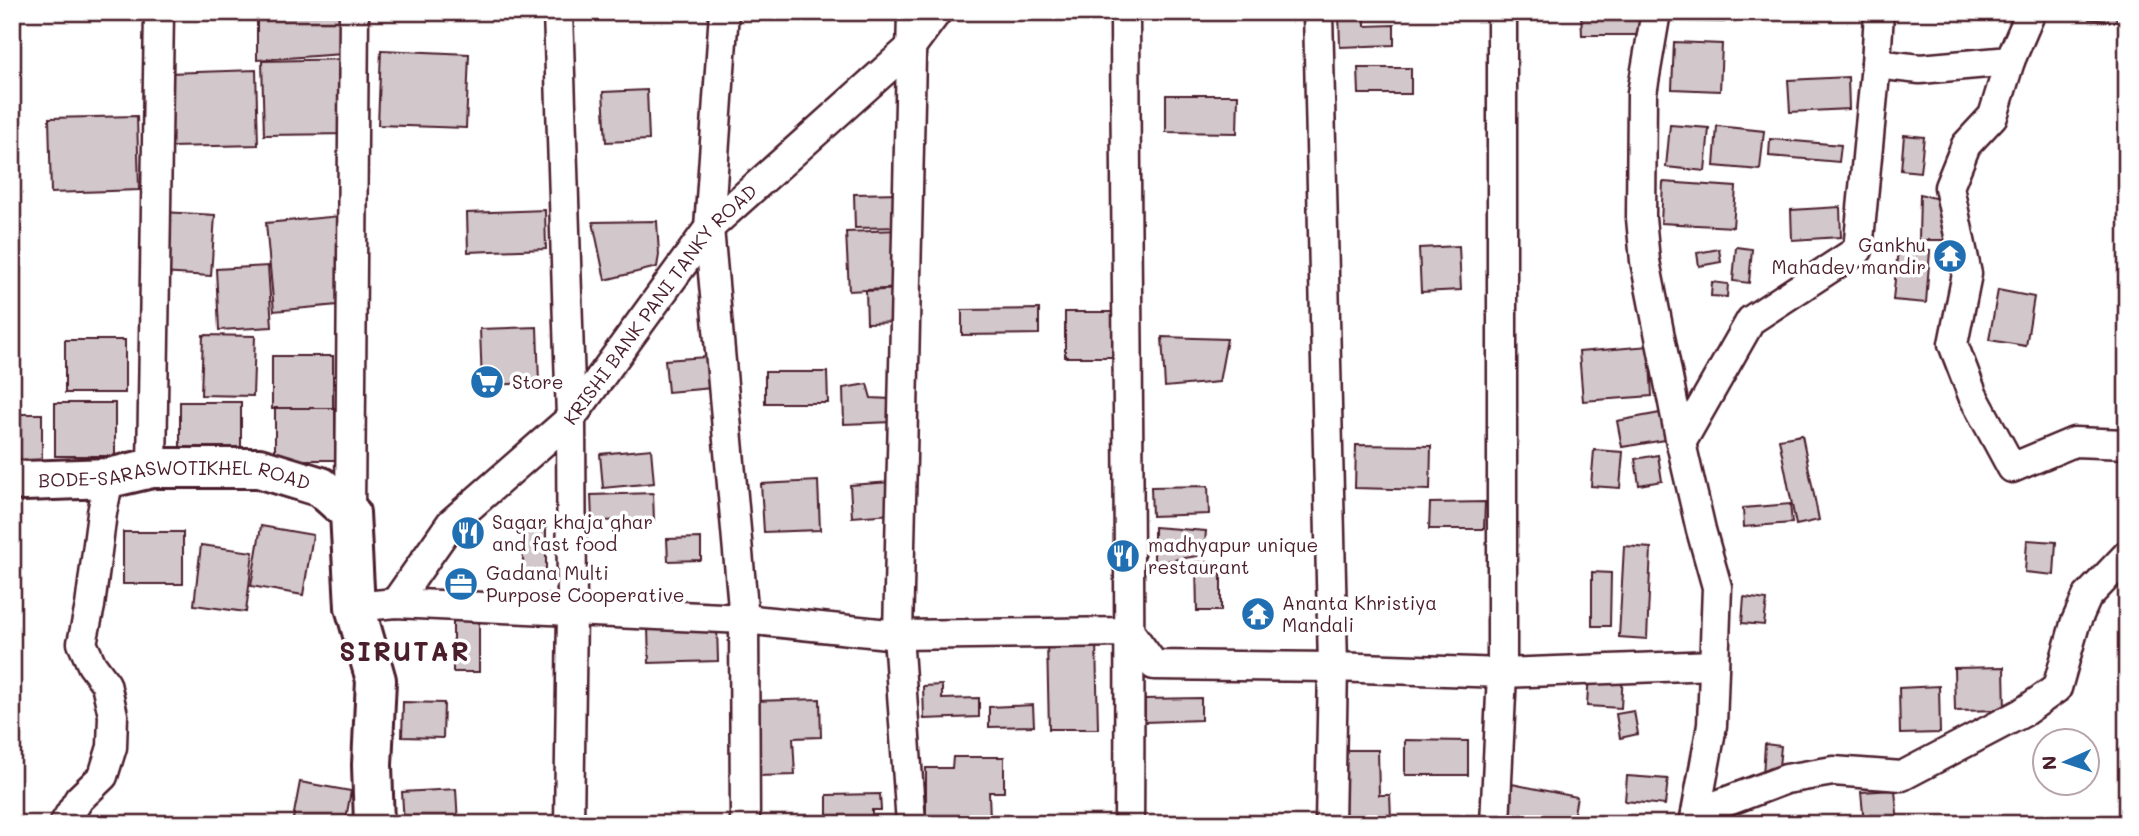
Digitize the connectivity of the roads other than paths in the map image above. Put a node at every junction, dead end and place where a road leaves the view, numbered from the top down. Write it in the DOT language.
graph roads {
  1 [pos="159,12"];
  2 [pos="354,12"];
  3 [pos="558,12"];
  4 [pos="724,12"];
  5 [pos="912,12"];
  6 [pos="937,12"];
  7 [pos="1125,12"];
  8 [pos="1318,12"];
  9 [pos="1502,12"];
  10 [pos="1656,12"];
  11 [pos="1879,12"];
  12 [pos="2031,12"];
  13 [pos="911,47"];
  14 [pos="2010,61"];
  15 [pos="1876,64"];
  16 [pos="709,228"];
  17 [pos="571,418"];
  18 [pos="1681,443"];
  19 [pos="2127,444"];
  20 [pos="152,468"];
  21 [pos="109,478"];
  22 [pos="12,479"];
  23 [pos="351,513"];
  24 [pos="2127,555"];
  25 [pos="395,603"];
  26 [pos="355,607"];
  27 [pos="572,612"];
  28 [pos="744,619"];
  29 [pos="1130,632"];
  30 [pos="898,635"];
  31 [pos="1714,665"];
  32 [pos="1333,667"];
  33 [pos="1502,673"];
  34 [pos="1695,819"];
  35 [pos="64,824"];
  36 [pos="374,824"];
  37 [pos="569,824"];
  38 [pos="745,824"];
  39 [pos="911,824"];
  40 [pos="1129,824"];
  41 [pos="1329,824"];
  42 [pos="1495,824"];
  1 -- 20 [label="street"];
  2 -- 23 [label="street"];
  3 -- 17 [label="street"];
  4 -- 16 [label="street"];
  5 -- 13 [label="street"];
  6 -- 13 [label="street, KRISHI BANK PANI TANKY ROAD"];
  7 -- 29 [label="street"];
  8 -- 32 [label="street"];
  9 -- 33 [label="street"];
  10 -- 18 [label="street"];
  11 -- 15 [label="street"];
  12 -- 14 [label="street"];
  13 -- 16 [label="street, KRISHI BANK PANI TANKY ROAD"];
  13 -- 30 [label="street"];
  14 -- 15 [label="street"];
  14 -- 19 [label="street"];
  15 -- 18 [label="street"];
  16 -- 17 [label="street, KRISHI BANK PANI TANKY ROAD"];
  16 -- 28 [label="street"];
  17 -- 25 [label="street, KRISHI BANK PANI TANKY ROAD"];
  17 -- 27 [label="street"];
  18 -- 31 [label="street"];
  20 -- 21 [label="street, BODE-SARASWOTIKHEL ROAD"];
  20 -- 23 [label="street, BODE-SARASWOTIKHEL ROAD"];
  21 -- 22 [label="street, BODE-SARASWOTIKHEL ROAD"];
  21 -- 35 [label="street"];
  23 -- 26 [label="street"];
  24 -- 34 [label="street"];
  25 -- 26 [label="street"];
  25 -- 27 [label="street"];
  26 -- 36 [label="street"];
  27 -- 28 [label="street"];
  27 -- 37 [label="street"];
  28 -- 30 [label="street"];
  28 -- 38 [label="street"];
  29 -- 30 [label="street"];
  29 -- 32 [label="street"];
  29 -- 40 [label="street"];
  30 -- 39 [label="street"];
  31 -- 33 [label="street"];
  31 -- 34 [label="street"];
  32 -- 33 [label="street"];
  32 -- 41 [label="street"];
  33 -- 42 [label="street"];
}
